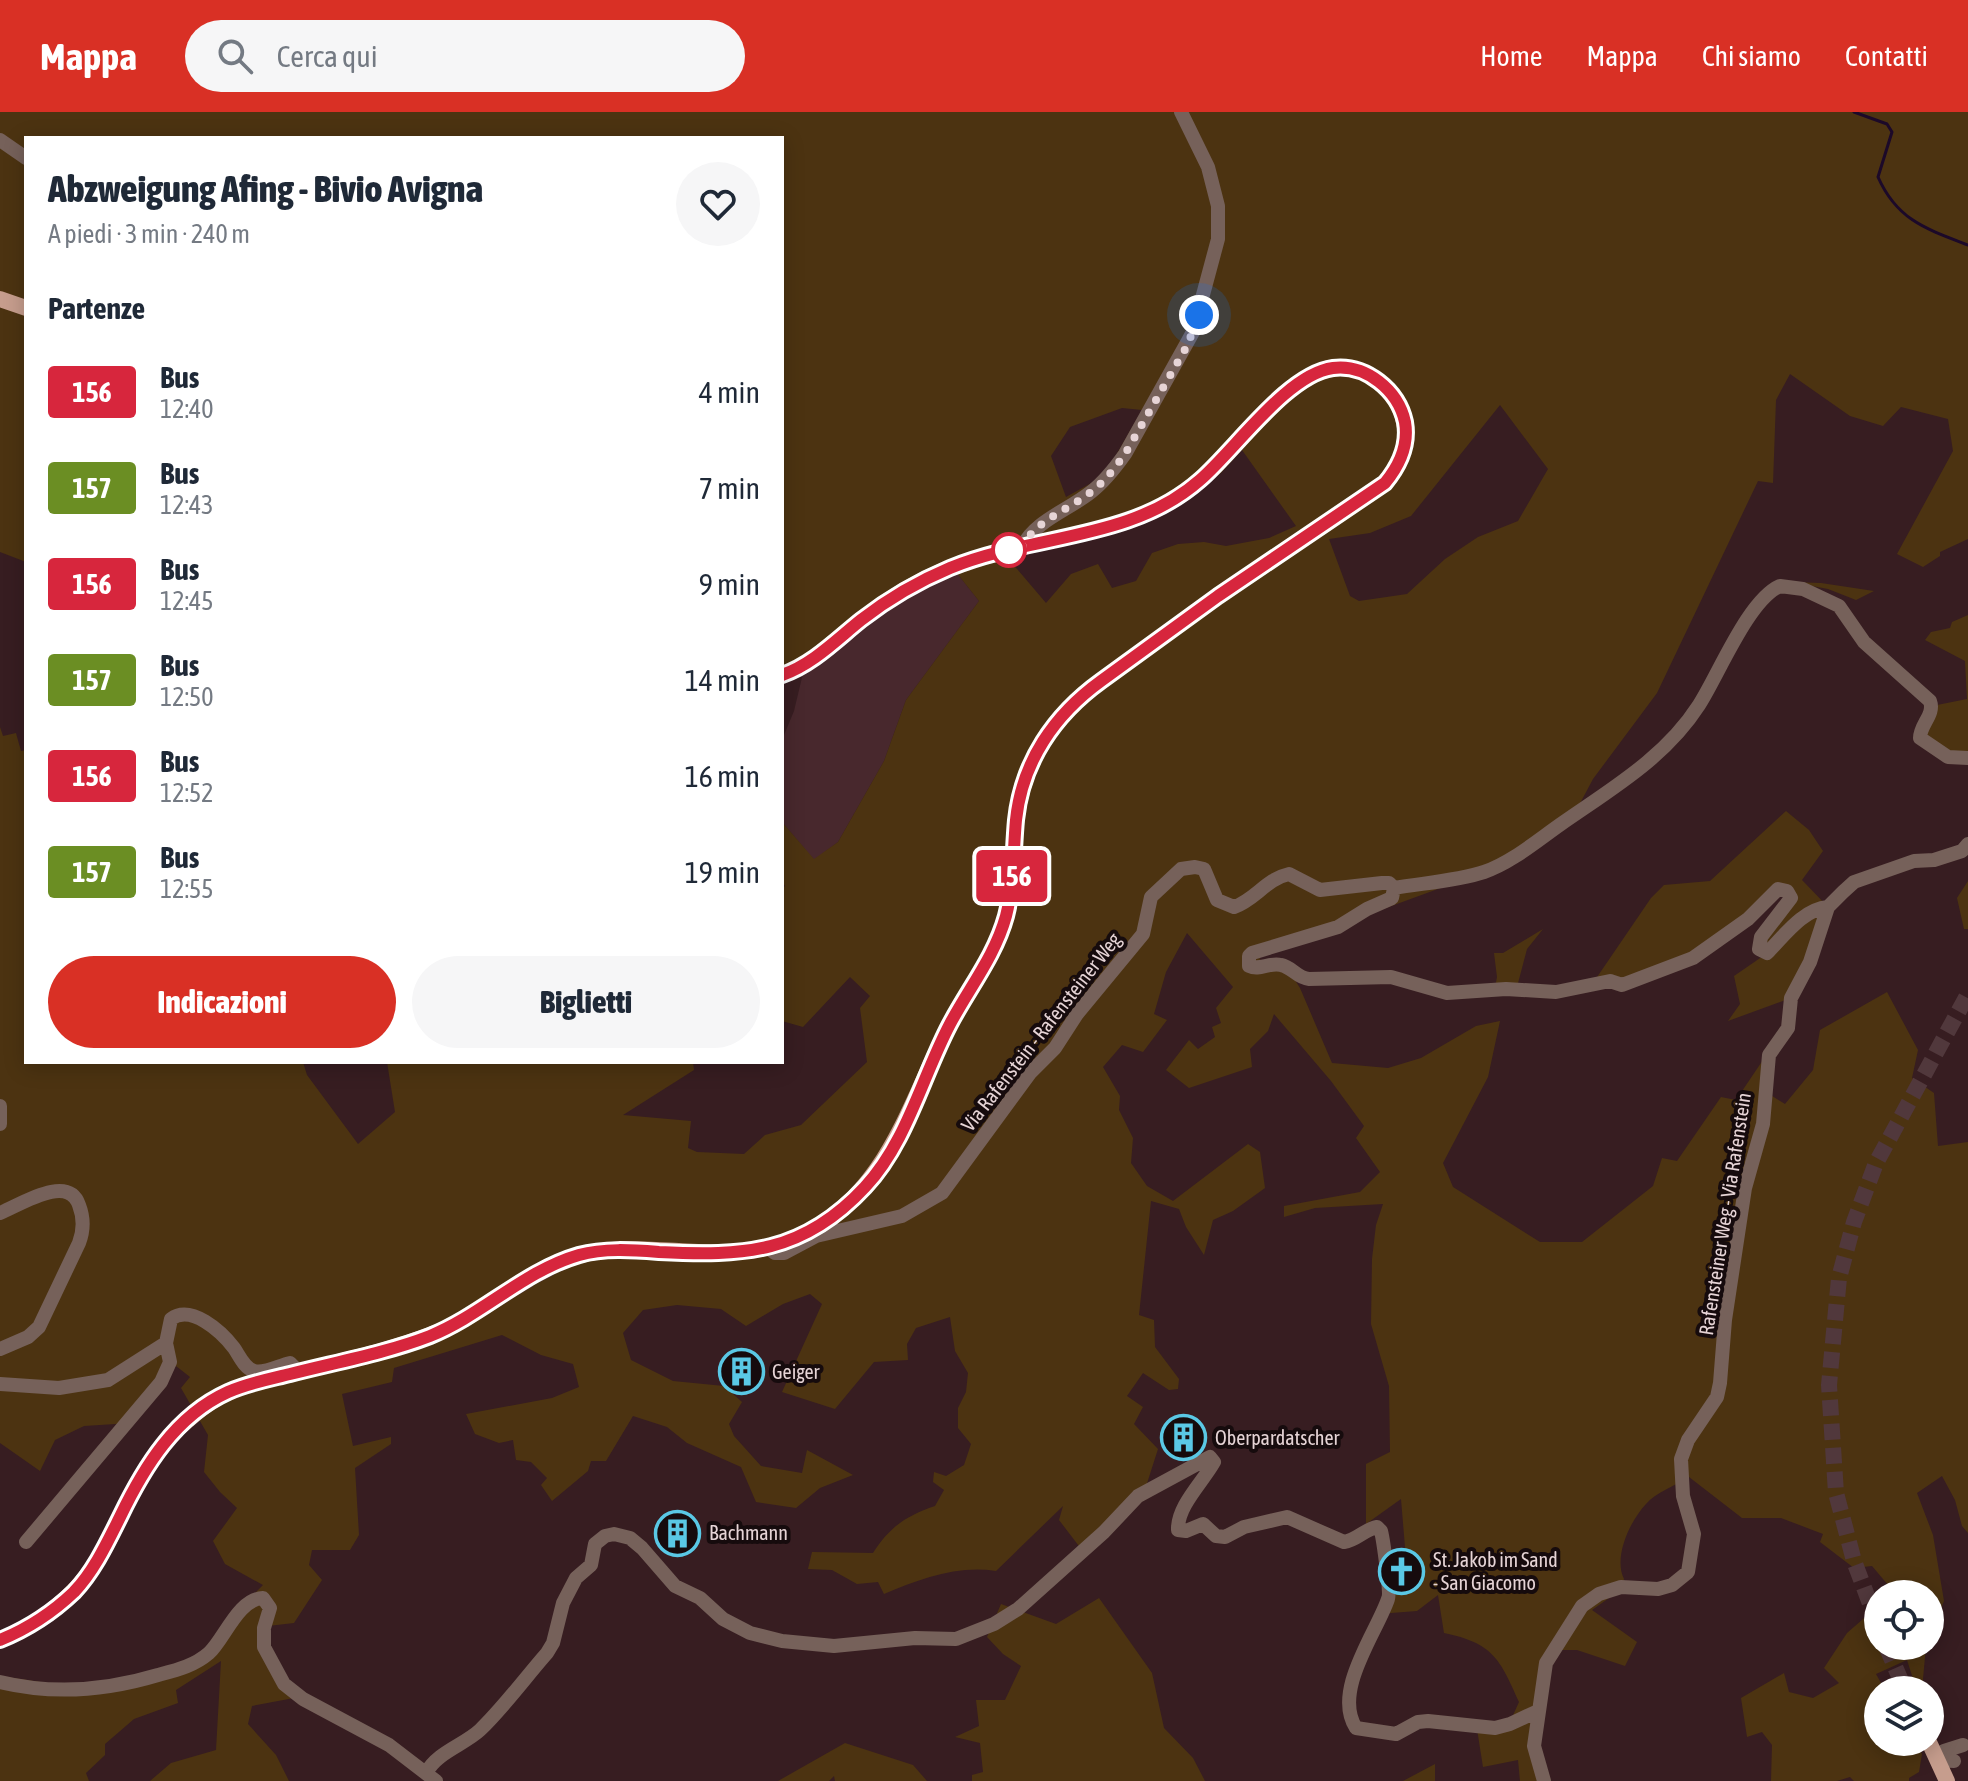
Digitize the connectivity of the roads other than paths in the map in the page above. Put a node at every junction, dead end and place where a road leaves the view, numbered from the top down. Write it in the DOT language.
graph roads {
  1 [pos="1181,112"];
  2 [pos="0,140"];
  3 [pos="24,157"];
  4 [pos="0,299"];
  5 [pos="24,307"];
  6 [pos="1022,547"];
  7 [pos="784,674"];
  8 [pos="1968,758"];
  9 [pos="1968,844"];
  10 [pos="1394,888"];
  11 [pos="1828,907"];
  12 [pos="0,1106"];
  13 [pos="0,1124"];
  14 [pos="0,1213"];
  15 [pos="768,1248"];
  16 [pos="568,1259"];
  17 [pos="454,1325"];
  18 [pos="166,1343"];
  19 [pos="0,1349"];
  20 [pos="299,1372"];
  21 [pos="0,1384"];
  22 [pos="26,1542"];
  23 [pos="0,1640"];
  24 [pos="0,1682"];
  25 [pos="1538,1711"];
  26 [pos="1965,1742"];
  27 [pos="1944,1749"];
  28 [pos="1940,1756"];
  29 [pos="431,1777"];
  30 [pos="1946,1780"];
  31 [pos="1544,1781"];
  1 -- 6 [label="street"];
  2 -- 3 [label="street"];
  4 -- 5 [label="main road"];
  6 -- 7 [label="main road"];
  6 -- 15 [label="main road"];
  8 -- 10 [label="street"];
  9 -- 11 [label="street"];
  10 -- 11 [label="street"];
  10 -- 15 [label="street, Via Rafenstein - Rafensteiner Weg"];
  11 -- 25 [label="street, Rafensteiner Weg - Via Rafenstein"];
  12 -- 13 [label="street"];
  14 -- 19 [label="street"];
  15 -- 16 [label="main road"];
  17 -- 20 [label="main road"];
  18 -- 20 [label="street"];
  18 -- 21 [label="street"];
  18 -- 22 [label="street"];
  20 -- 23 [label="main road"];
  24 -- 29 [label="street"];
  25 -- 29 [label="street"];
  25 -- 31 [label="street, Rafensteiner Weg - Via Rafenstein"];
  26 -- 27 [label="street"];
  28 -- 30 [label="main road"];
}
